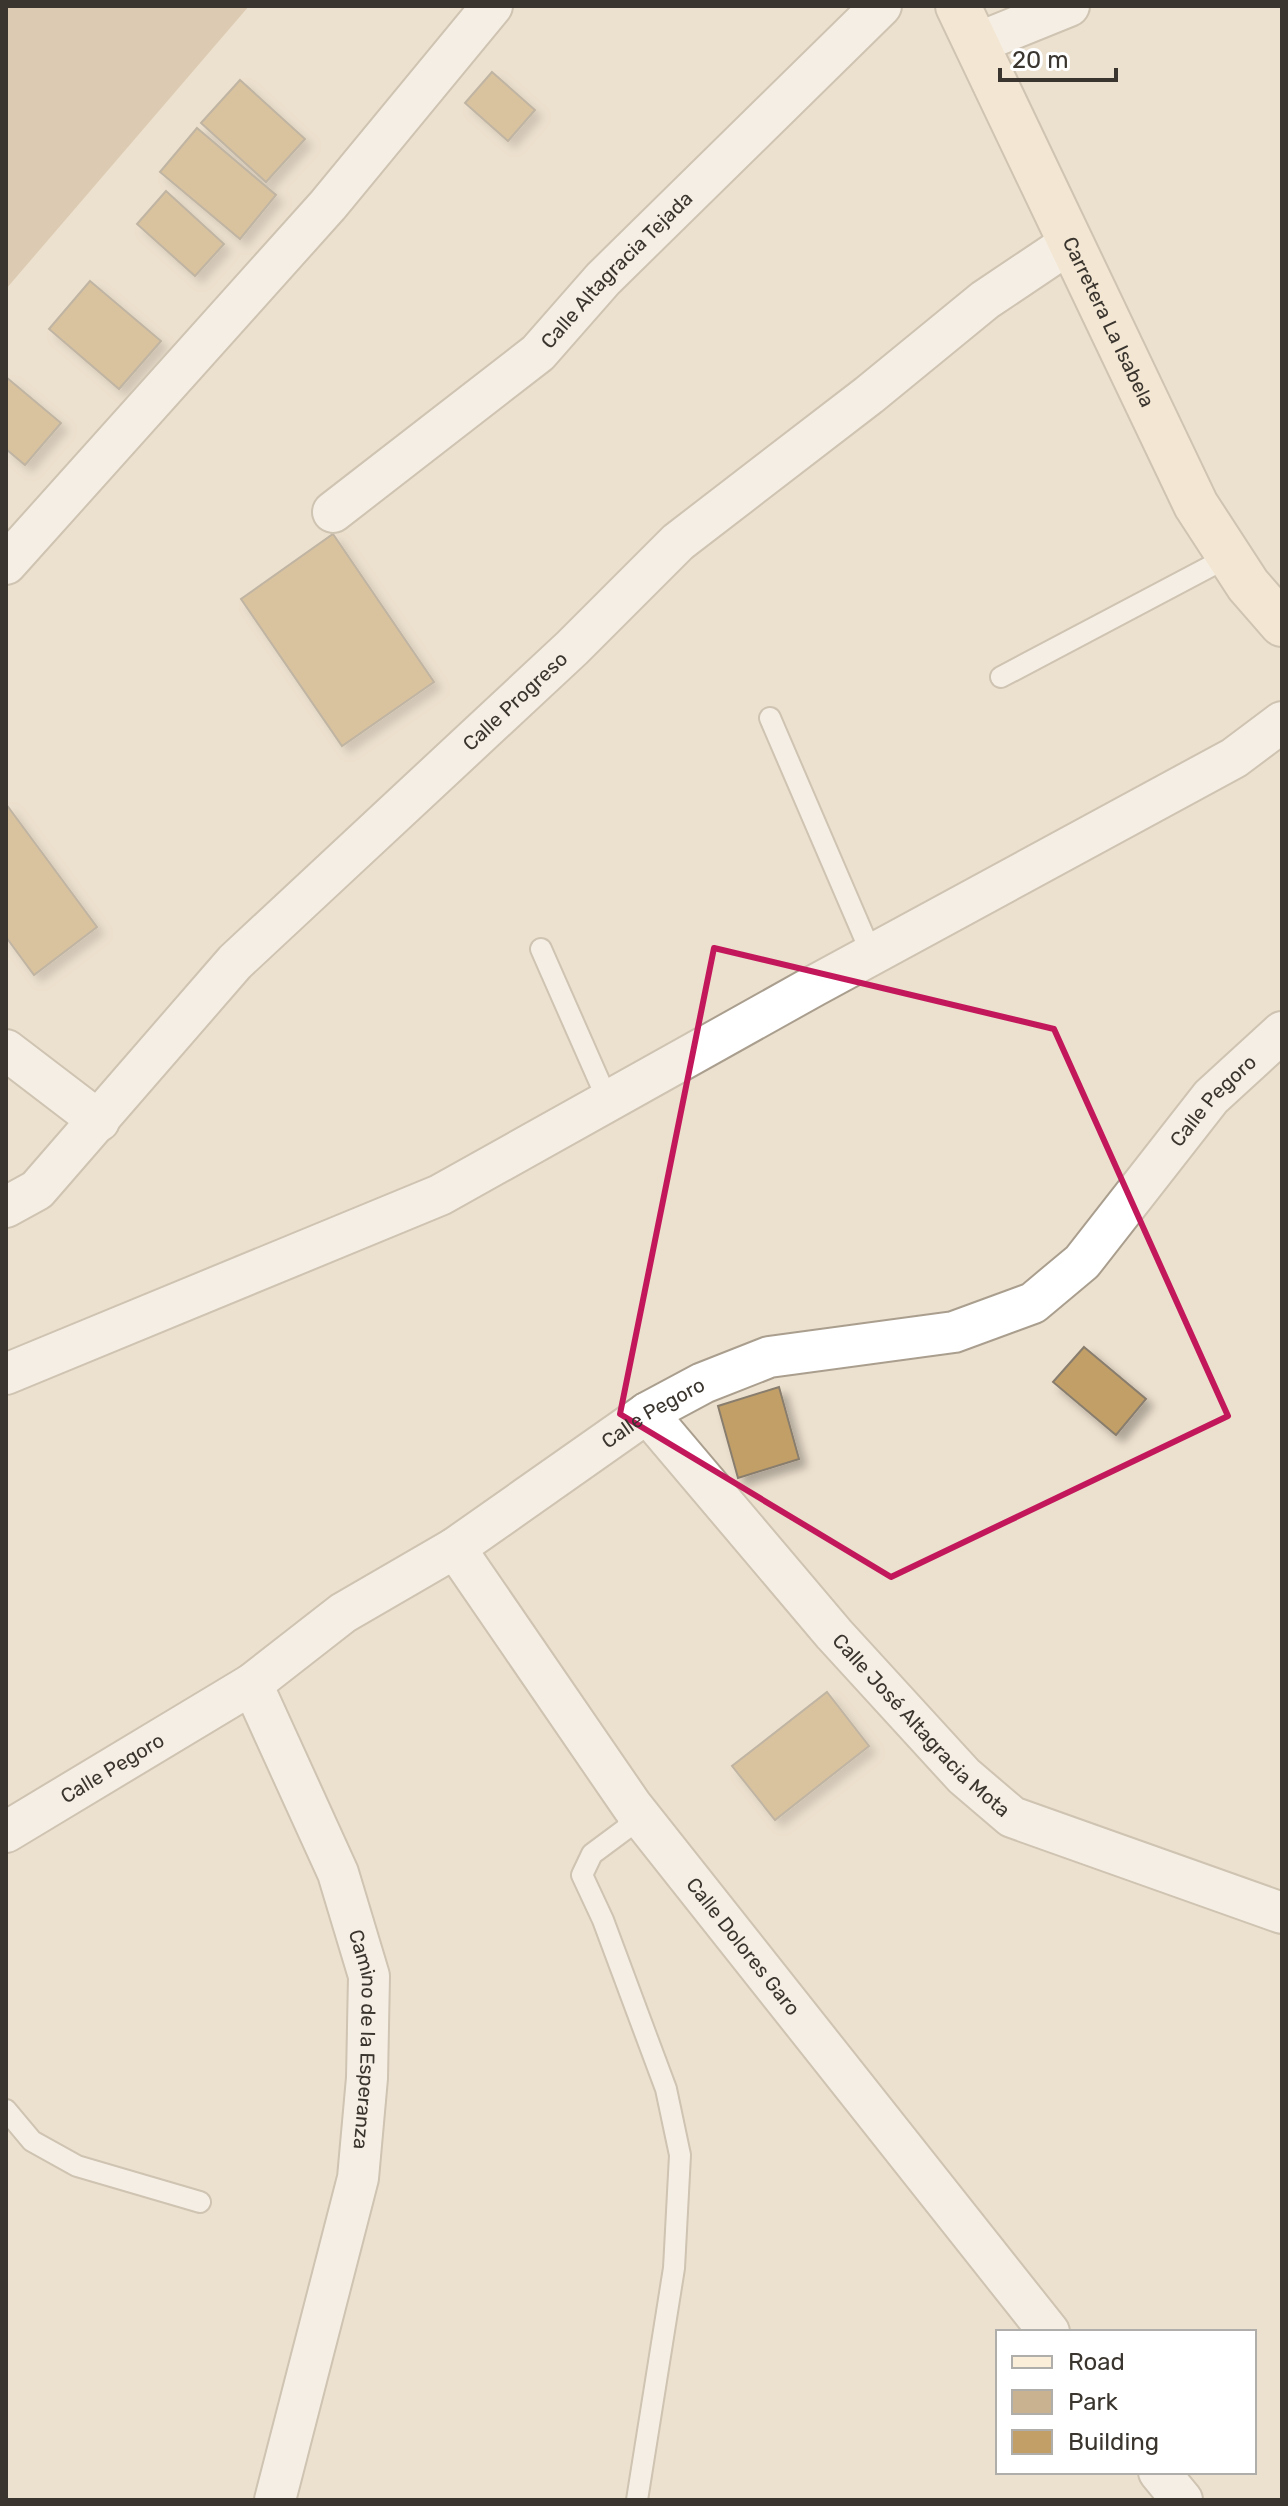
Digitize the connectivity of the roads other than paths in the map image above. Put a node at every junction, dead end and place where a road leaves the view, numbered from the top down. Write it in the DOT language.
graph roads {
  1 [pos="492,6"];
  2 [pos="881,6"];
  3 [pos="1069,6"];
  4 [pos="966,25"];
  5 [pos="1070,243"];
  6 [pos="333,512"];
  7 [pos="1230,556"];
  8 [pos="6,564"];
  9 [pos="1282,624"];
  10 [pos="1001,677"];
  11 [pos="770,718"];
  12 [pos="1282,722"];
  13 [pos="541,949"];
  14 [pos="872,955"];
  15 [pos="1282,1032"];
  16 [pos="6,1050"];
  17 [pos="608,1101"];
  18 [pos="99,1121"];
  19 [pos="6,1207"];
  20 [pos="6,1374"];
  21 [pos="647,1413"];
  22 [pos="455,1548"];
  23 [pos="252,1684"];
  24 [pos="632,1806"];
  25 [pos="6,1832"];
  26 [pos="1282,1913"];
  27 [pos="6,2110"];
  28 [pos="200,2202"];
  29 [pos="1047,2330"];
  30 [pos="1161,2474"];
  31 [pos="275,2500"];
  32 [pos="637,2500"];
  33 [pos="1182,2500"];
  1 -- 8 [label="street"];
  2 -- 6 [label="street, Calle Altagracia Tejada"];
  3 -- 4 [label="street"];
  4 -- 5 [label="main road, Carretera La Isabela"];
  5 -- 7 [label="main road, Carretera La Isabela"];
  5 -- 18 [label="street, Calle Progreso"];
  7 -- 9 [label="main road, Carretera La Isabela"];
  7 -- 10 [label="lane"];
  11 -- 14 [label="lane"];
  12 -- 14 [label="street"];
  13 -- 17 [label="lane"];
  14 -- 17 [label="street"];
  15 -- 21 [label="street, Calle Pegoro"];
  16 -- 18 [label="street"];
  17 -- 20 [label="street"];
  18 -- 19 [label="street, Calle Progreso"];
  21 -- 22 [label="street, Calle Pegoro"];
  21 -- 26 [label="street, Calle José Altagracia Mota"];
  22 -- 23 [label="street, Calle Pegoro"];
  22 -- 24 [label="street, Calle Dolores Garo"];
  23 -- 25 [label="street, Calle Pegoro"];
  23 -- 31 [label="street, Camino de la Esperanza"];
  24 -- 29 [label="street, Calle Dolores Garo"];
  24 -- 32 [label="lane"];
  27 -- 28 [label="lane"];
  30 -- 33 [label="street"];
}
